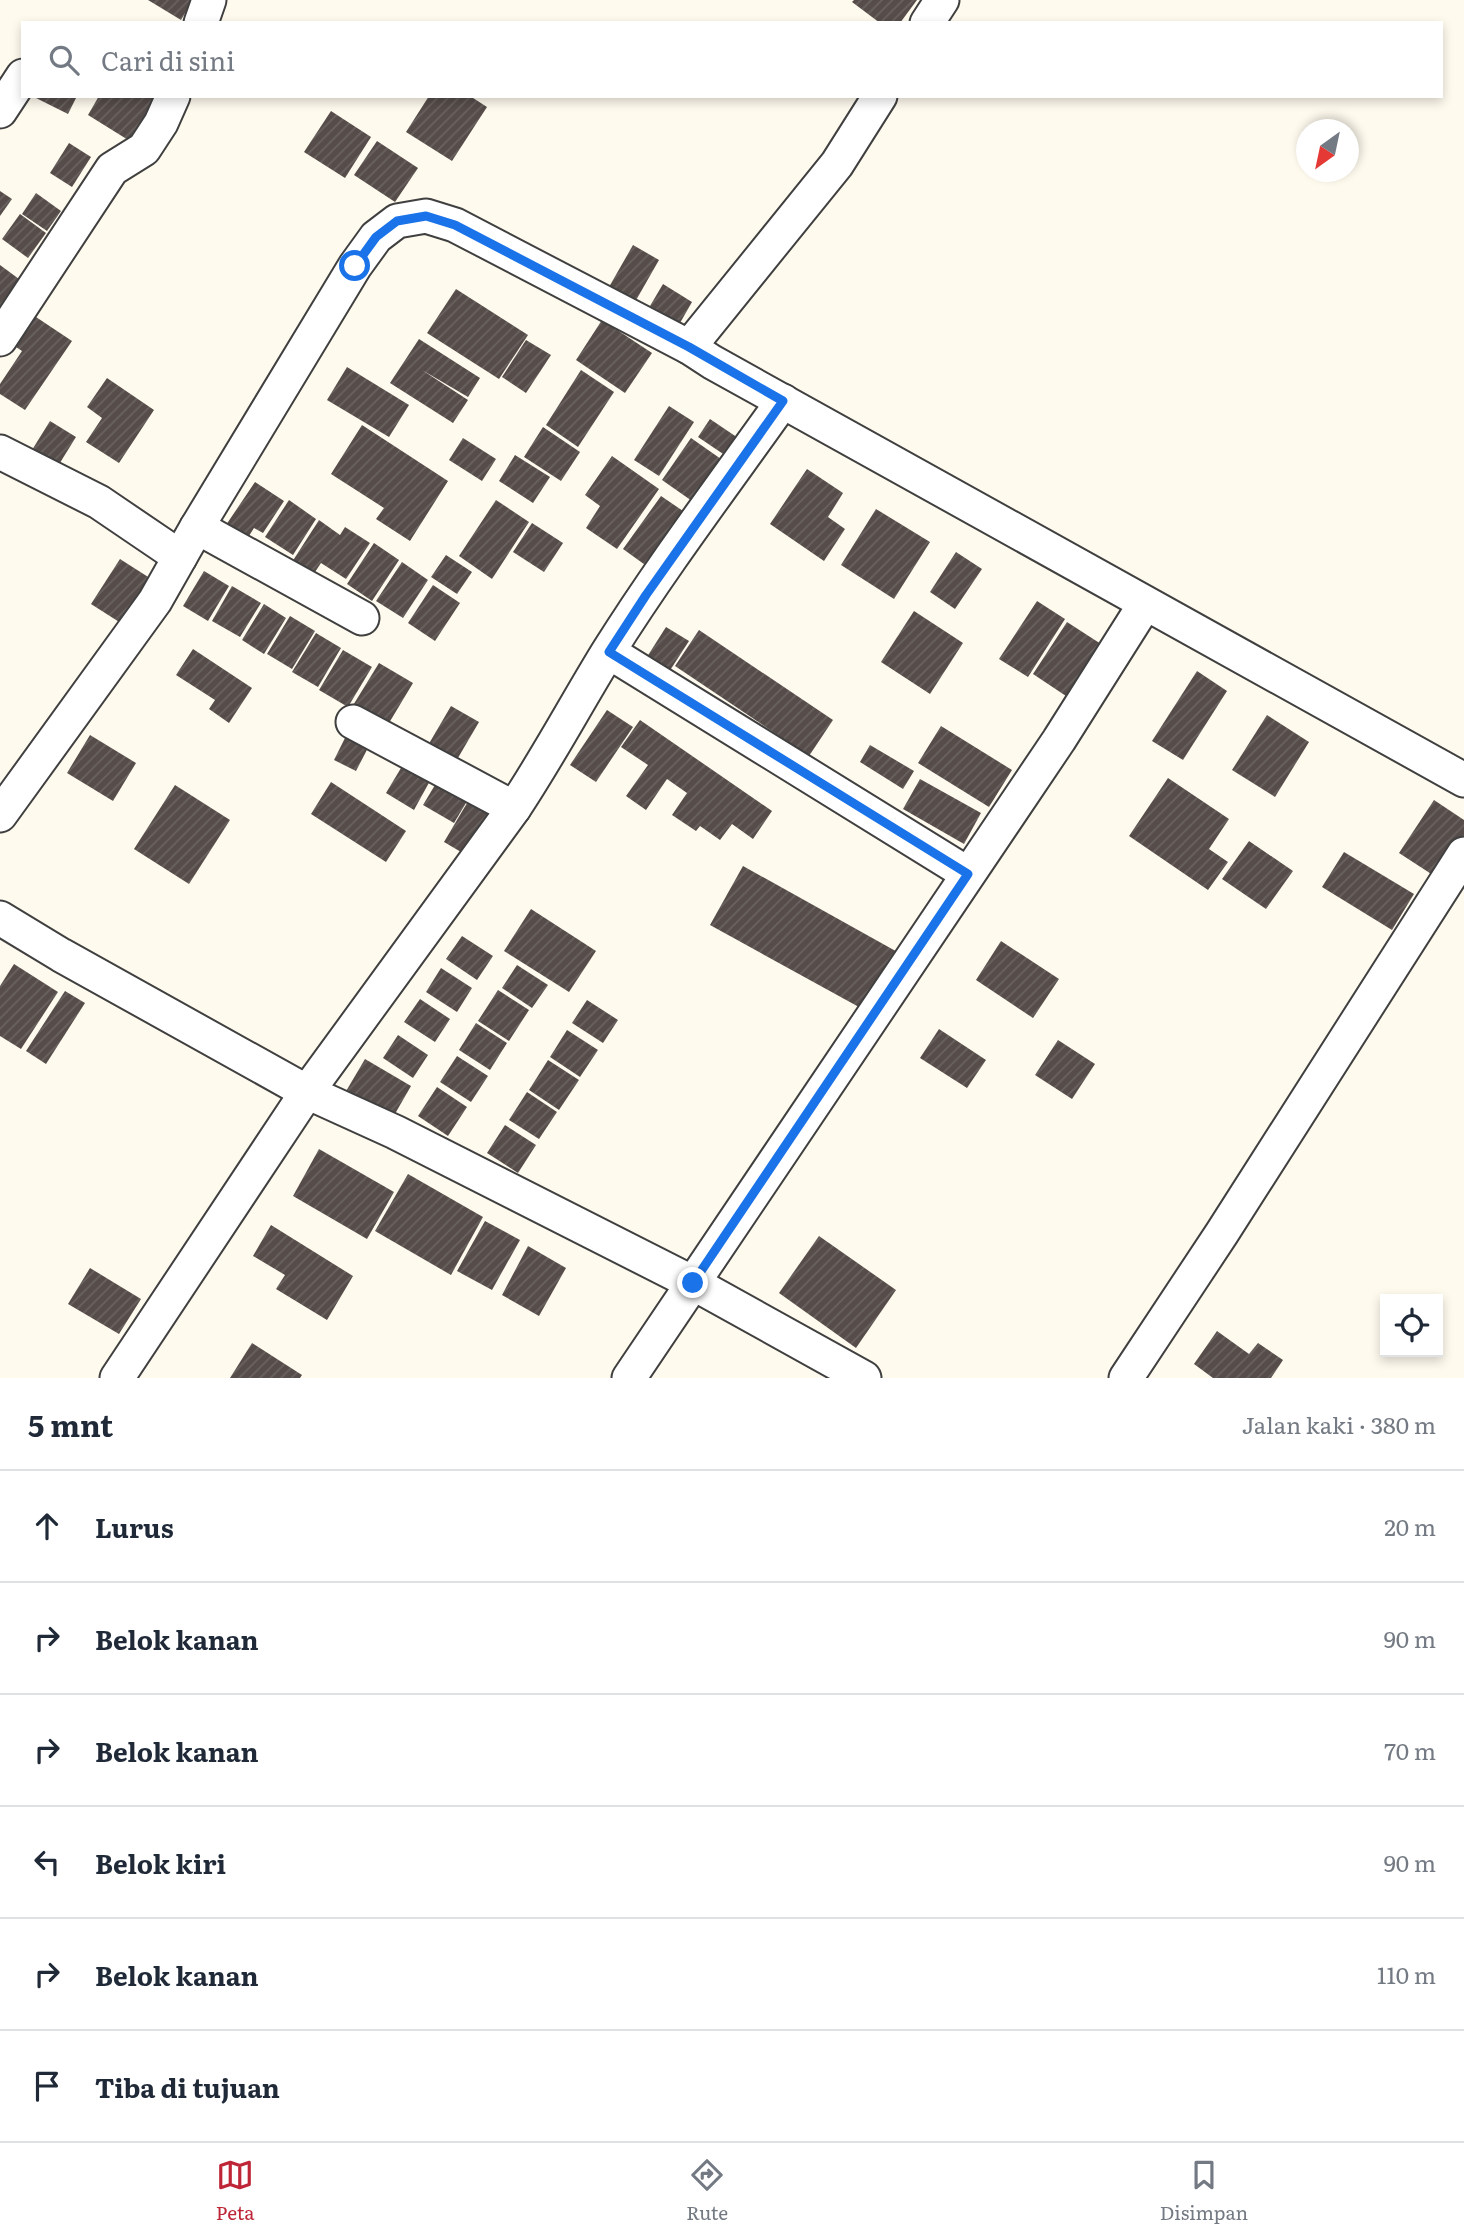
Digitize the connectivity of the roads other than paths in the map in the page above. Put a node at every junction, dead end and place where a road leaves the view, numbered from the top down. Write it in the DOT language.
graph roads {
  1 [pos="209,0"];
  2 [pos="942,0"];
  3 [pos="202,21"];
  4 [pos="928,21"];
  5 [pos="21,79"];
  6 [pos="172,98"];
  7 [pos="879,98"];
  8 [pos="0,111"];
  9 [pos="0,339"];
  10 [pos="689,347"];
  11 [pos="783,401"];
  12 [pos="0,452"];
  13 [pos="197,527"];
  14 [pos="180,557"];
  15 [pos="1145,604"];
  16 [pos="362,618"];
  17 [pos="609,652"];
  18 [pos="353,722"];
  19 [pos="1464,780"];
  20 [pos="514,808"];
  21 [pos="0,815"];
  22 [pos="1464,854"];
  23 [pos="968,874"];
  24 [pos="0,918"];
  25 [pos="307,1092"];
  26 [pos="693,1283"];
  27 [pos="117,1378"];
  28 [pos="629,1378"];
  29 [pos="864,1378"];
  30 [pos="1126,1378"];
  1 -- 3 [label="street"];
  2 -- 4 [label="street"];
  5 -- 8 [label="street"];
  6 -- 9 [label="street"];
  7 -- 10 [label="street"];
  10 -- 11 [label="street"];
  10 -- 13 [label="street"];
  11 -- 15 [label="street"];
  11 -- 17 [label="street"];
  12 -- 14 [label="street"];
  13 -- 14 [label="street"];
  13 -- 16 [label="street"];
  14 -- 21 [label="street"];
  15 -- 19 [label="street"];
  15 -- 23 [label="street"];
  17 -- 20 [label="street"];
  17 -- 23 [label="street"];
  18 -- 20 [label="street"];
  20 -- 25 [label="street"];
  22 -- 30 [label="street"];
  23 -- 26 [label="street"];
  24 -- 25 [label="street"];
  25 -- 26 [label="street"];
  25 -- 27 [label="street"];
  26 -- 28 [label="street"];
  26 -- 29 [label="street"];
}
